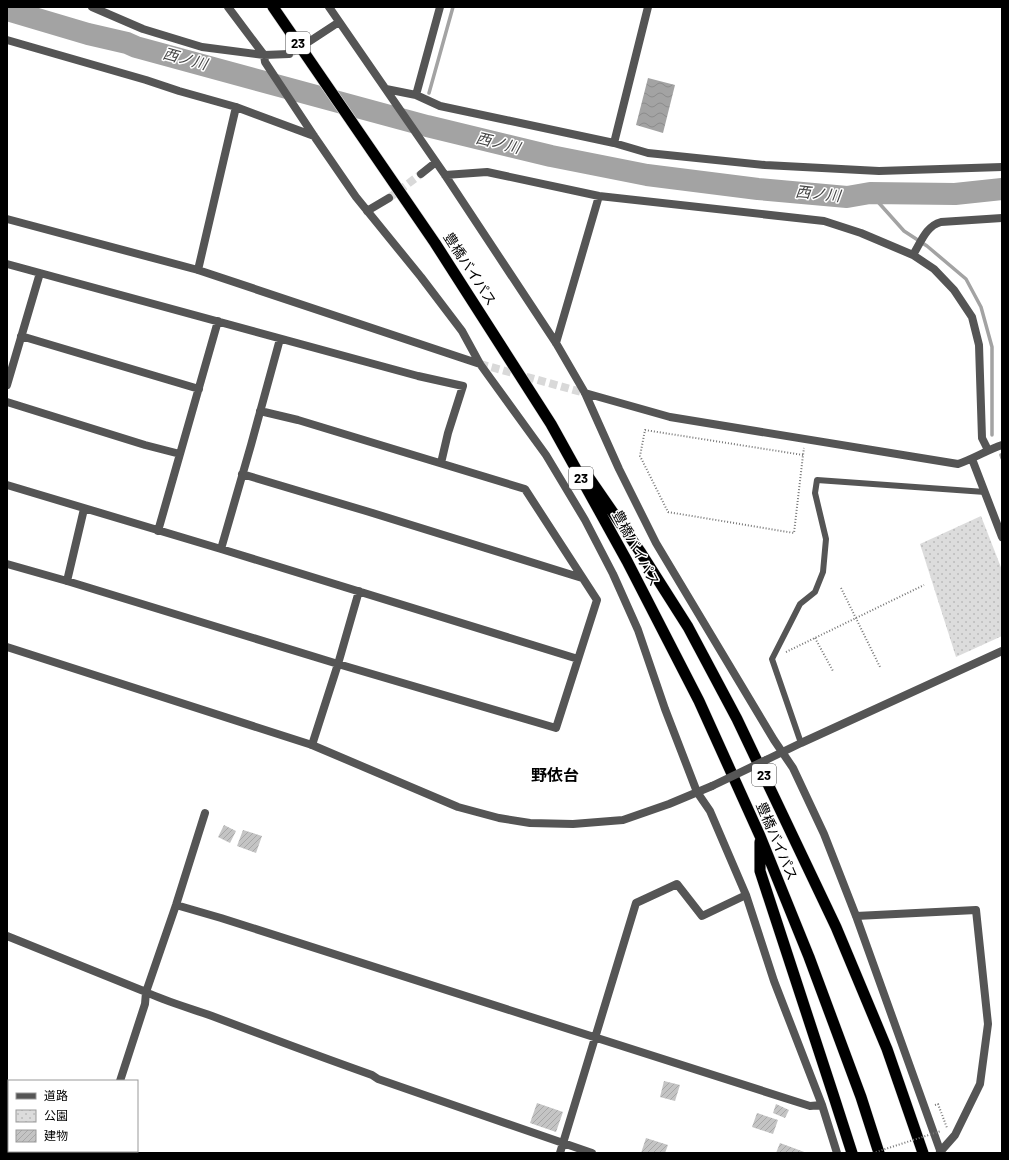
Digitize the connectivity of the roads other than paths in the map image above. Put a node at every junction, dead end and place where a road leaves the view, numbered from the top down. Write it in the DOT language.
graph roads {
  1 [pos="92,7"];
  2 [pos="228,7"];
  3 [pos="274,7"];
  4 [pos="329,7"];
  5 [pos="440,7"];
  6 [pos="648,7"];
  7 [pos="339,22"];
  8 [pos="7,40"];
  9 [pos="310,41"];
  10 [pos="289,54"];
  11 [pos="265,59"];
  12 [pos="386,89"];
  13 [pos="416,95"];
  14 [pos="236,107"];
  15 [pos="314,136"];
  16 [pos="614,143"];
  17 [pos="436,162"];
  18 [pos="1002,167"];
  19 [pos="421,174"];
  20 [pos="445,174"];
  21 [pos="599,196"];
  22 [pos="389,198"];
  23 [pos="367,211"];
  24 [pos="1002,218"];
  25 [pos="7,219"];
  26 [pos="913,255"];
  27 [pos="7,264"];
  28 [pos="198,270"];
  29 [pos="40,273"];
  30 [pos="218,321"];
  31 [pos="21,336"];
  32 [pos="280,339"];
  33 [pos="556,343"];
  34 [pos="480,364"];
  35 [pos="7,385"];
  36 [pos="199,389"];
  37 [pos="585,393"];
  38 [pos="7,402"];
  39 [pos="260,411"];
  40 [pos="551,424"];
  41 [pos="1002,445"];
  42 [pos="988,450"];
  43 [pos="180,454"];
  44 [pos="972,459"];
  45 [pos="441,463"];
  46 [pos="242,474"];
  47 [pos="7,485"];
  48 [pos="984,492"];
  49 [pos="84,509"];
  50 [pos="158,531"];
  51 [pos="1002,537"];
  52 [pos="221,549"];
  53 [pos="7,564"];
  54 [pos="582,578"];
  55 [pos="67,581"];
  56 [pos="359,591"];
  57 [pos="7,647"];
  58 [pos="1002,651"];
  59 [pos="578,659"];
  60 [pos="338,664"];
  61 [pos="801,743"];
  62 [pos="312,745"];
  63 [pos="781,752"];
  64 [pos="697,792"];
  65 [pos="205,813"];
  66 [pos="760,836"];
  67 [pos="746,895"];
  68 [pos="176,905"];
  69 [pos="856,916"];
  70 [pos="7,936"];
  71 [pos="146,992"];
  72 [pos="596,1037"];
  73 [pos="120,1080"];
  74 [pos="822,1105"];
  75 [pos="563,1144"];
  76 [pos="560,1153"];
  77 [pos="592,1153"];
  78 [pos="837,1153"];
  79 [pos="852,1153"];
  80 [pos="879,1153"];
  81 [pos="923,1153"];
  82 [pos="941,1153"];
  1 -- 11 [label="street"];
  2 -- 11 [label="street"];
  3 -- 40 [label="highway, 豊橋バイパス / 23"];
  4 -- 7 [label="street"];
  5 -- 13 [label="street"];
  6 -- 16 [label="street"];
  7 -- 9 [label="street"];
  7 -- 12 [label="street"];
  8 -- 14 [label="street"];
  10 -- 11 [label="street"];
  11 -- 15 [label="street"];
  12 -- 13 [label="street"];
  12 -- 17 [label="street"];
  13 -- 16 [label="street"];
  14 -- 15 [label="street"];
  14 -- 28 [label="street"];
  15 -- 23 [label="street"];
  16 -- 18 [label="street"];
  17 -- 19 [label="street"];
  17 -- 20 [label="street"];
  20 -- 21 [label="street"];
  20 -- 33 [label="street"];
  21 -- 26 [label="street"];
  21 -- 33 [label="street"];
  22 -- 23 [label="street"];
  23 -- 34 [label="street"];
  24 -- 26 [label="street"];
  25 -- 28 [label="street"];
  26 -- 42 [label="street"];
  27 -- 29 [label="street"];
  28 -- 34 [label="street"];
  29 -- 30 [label="street"];
  29 -- 31 [label="street"];
  30 -- 32 [label="street"];
  30 -- 36 [label="street"];
  31 -- 35 [label="street"];
  31 -- 36 [label="street"];
  32 -- 39 [label="street"];
  32 -- 45 [label="street"];
  33 -- 37 [label="street"];
  34 -- 64 [label="street"];
  36 -- 43 [label="street"];
  37 -- 44 [label="street"];
  37 -- 63 [label="street"];
  38 -- 43 [label="street"];
  39 -- 45 [label="street"];
  39 -- 46 [label="street"];
  40 -- 66 [label="highway, 豊橋バイパス / 23"];
  40 -- 81 [label="highway, 23"];
  41 -- 42 [label="street"];
  42 -- 44 [label="street"];
  43 -- 50 [label="street"];
  44 -- 48 [label="street"];
  45 -- 54 [label="street"];
  46 -- 52 [label="street"];
  46 -- 54 [label="street"];
  47 -- 49 [label="street"];
  48 -- 51 [label="street"];
  48 -- 61 [label="lane"];
  49 -- 50 [label="street"];
  49 -- 55 [label="street"];
  50 -- 52 [label="street"];
  52 -- 56 [label="street"];
  53 -- 55 [label="street"];
  54 -- 59 [label="street"];
  55 -- 60 [label="street"];
  56 -- 59 [label="street"];
  56 -- 60 [label="street"];
  57 -- 62 [label="street"];
  58 -- 61 [label="street"];
  59 -- 60 [label="street"];
  60 -- 62 [label="street"];
  61 -- 63 [label="street"];
  62 -- 64 [label="street"];
  63 -- 64 [label="street, bridge"];
  63 -- 69 [label="street"];
  64 -- 67 [label="street"];
  65 -- 68 [label="street"];
  66 -- 79 [label="highway, 23"];
  66 -- 80 [label="highway, 豊橋バイパス / 23"];
  67 -- 72 [label="street"];
  67 -- 74 [label="street"];
  68 -- 71 [label="street"];
  68 -- 72 [label="street"];
  69 -- 82 [label="street"];
  69 -- 82 [label="street"];
  70 -- 71 [label="street"];
  71 -- 73 [label="street"];
  71 -- 75 [label="street"];
  72 -- 74 [label="street"];
  72 -- 75 [label="street"];
  74 -- 78 [label="street"];
  75 -- 76 [label="street"];
  75 -- 77 [label="street"];
}
